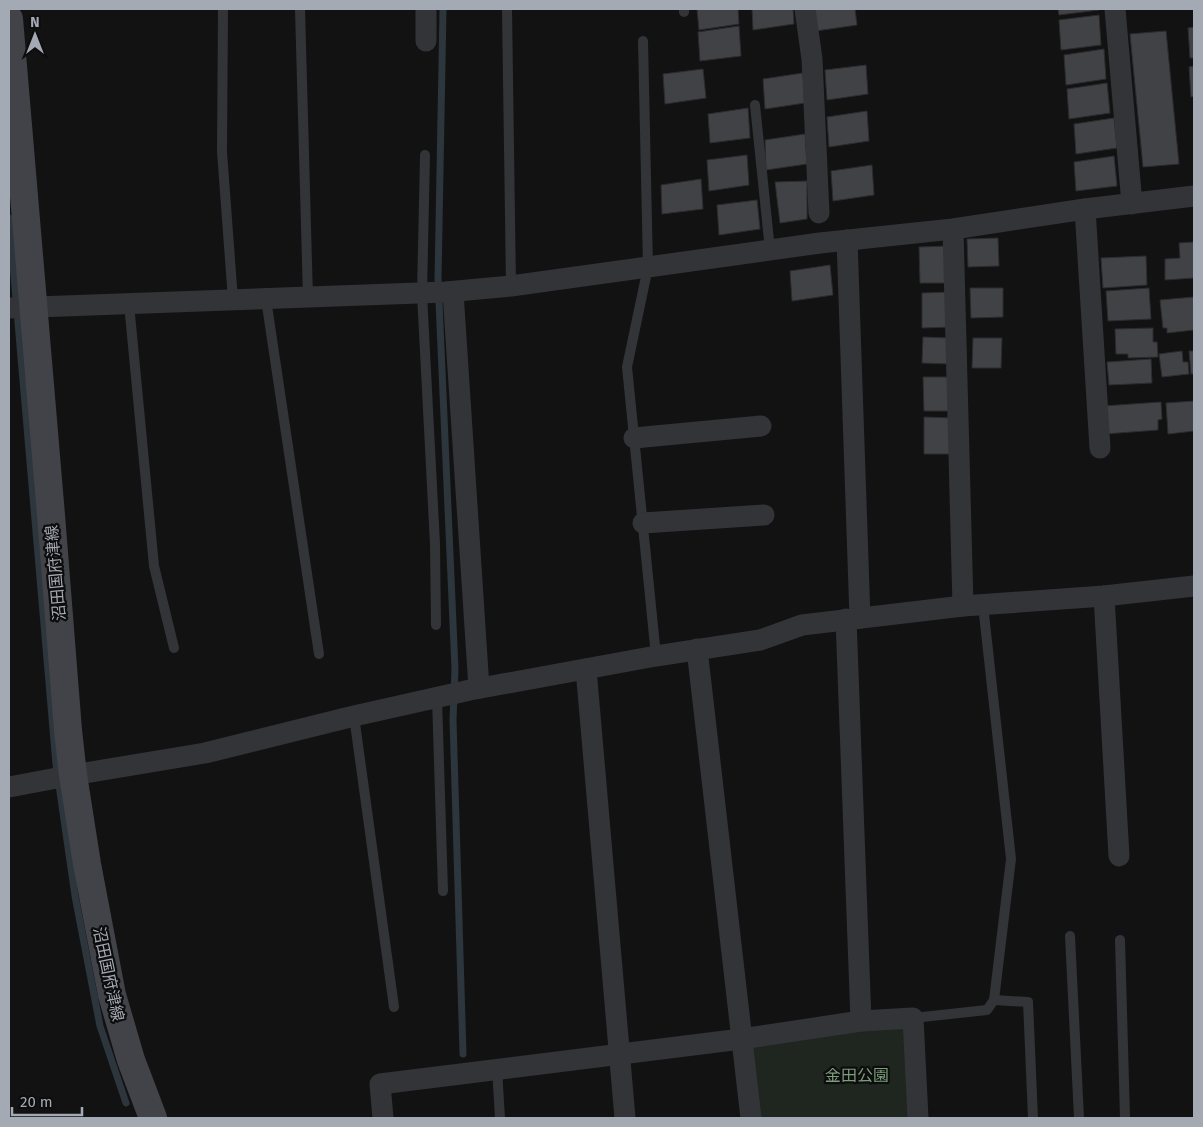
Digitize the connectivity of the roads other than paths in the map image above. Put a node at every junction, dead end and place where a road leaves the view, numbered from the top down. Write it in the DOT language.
graph roads {
  1 [pos="223,9"];
  2 [pos="300,9"];
  3 [pos="426,9"];
  4 [pos="508,9"];
  5 [pos="805,9"];
  6 [pos="1115,9"];
  7 [pos="9,19"];
  8 [pos="426,41"];
  9 [pos="643,41"];
  10 [pos="755,106"];
  11 [pos="426,155"];
  12 [pos="1194,196"];
  13 [pos="1132,204"];
  14 [pos="1085,209"];
  15 [pos="819,213"];
  16 [pos="953,229"];
  17 [pos="847,240"];
  18 [pos="770,250"];
  19 [pos="648,267"];
  20 [pos="511,286"];
  21 [pos="437,293"];
  22 [pos="308,298"];
  23 [pos="266,299"];
  24 [pos="233,300"];
  25 [pos="129,304"];
  26 [pos="21,308"];
  27 [pos="761,426"];
  28 [pos="634,438"];
  29 [pos="1100,448"];
  30 [pos="764,515"];
  31 [pos="643,523"];
  32 [pos="1194,586"];
  33 [pos="1104,596"];
  34 [pos="973,605"];
  35 [pos="853,619"];
  36 [pos="436,625"];
  37 [pos="174,648"];
  38 [pos="697,649"];
  39 [pos="319,654"];
  40 [pos="656,656"];
  41 [pos="586,669"];
  42 [pos="474,689"];
  43 [pos="440,697"];
  44 [pos="354,716"];
  45 [pos="73,775"];
  46 [pos="9,786"];
  47 [pos="1119,856"];
  48 [pos="443,890"];
  49 [pos="1070,936"];
  50 [pos="1120,940"];
  51 [pos="994,1000"];
  52 [pos="394,1007"];
  53 [pos="913,1018"];
  54 [pos="862,1021"];
  55 [pos="742,1039"];
  56 [pos="619,1053"];
  57 [pos="497,1069"];
  58 [pos="153,1118"];
  59 [pos="383,1118"];
  60 [pos="500,1118"];
  61 [pos="625,1118"];
  62 [pos="751,1118"];
  63 [pos="918,1118"];
  64 [pos="1033,1118"];
  65 [pos="1079,1118"];
  66 [pos="1125,1118"];
  1 -- 24 [label="lane"];
  2 -- 22 [label="lane"];
  3 -- 8 [label="street"];
  4 -- 20 [label="lane"];
  5 -- 15 [label="street"];
  6 -- 13 [label="street"];
  7 -- 26 [label="main road, 沼田国府津線"];
  9 -- 19 [label="lane"];
  10 -- 18 [label="lane"];
  11 -- 21 [label="lane"];
  12 -- 13 [label="street"];
  13 -- 14 [label="street"];
  14 -- 16 [label="street"];
  14 -- 29 [label="street"];
  16 -- 17 [label="street"];
  16 -- 34 [label="street"];
  17 -- 18 [label="street"];
  17 -- 35 [label="street"];
  18 -- 19 [label="street"];
  19 -- 20 [label="street"];
  19 -- 28 [label="lane"];
  20 -- 21 [label="street"];
  21 -- 22 [label="street"];
  21 -- 36 [label="lane"];
  21 -- 42 [label="street"];
  22 -- 23 [label="street"];
  23 -- 24 [label="street"];
  23 -- 39 [label="lane"];
  24 -- 25 [label="street"];
  25 -- 26 [label="street"];
  25 -- 37 [label="lane"];
  26 -- 45 [label="main road, 沼田国府津線"];
  27 -- 28 [label="street"];
  28 -- 31 [label="lane"];
  30 -- 31 [label="street"];
  31 -- 40 [label="lane"];
  32 -- 33 [label="street"];
  33 -- 34 [label="street"];
  33 -- 47 [label="street"];
  34 -- 35 [label="street"];
  34 -- 51 [label="lane"];
  35 -- 38 [label="street"];
  35 -- 54 [label="street"];
  38 -- 40 [label="street"];
  38 -- 55 [label="street"];
  40 -- 41 [label="street"];
  41 -- 42 [label="street"];
  41 -- 56 [label="street"];
  42 -- 43 [label="street"];
  43 -- 44 [label="street"];
  43 -- 48 [label="lane"];
  44 -- 45 [label="street"];
  44 -- 52 [label="lane"];
  45 -- 46 [label="street"];
  45 -- 58 [label="main road, 沼田国府津線"];
  49 -- 65 [label="lane"];
  50 -- 66 [label="lane"];
  51 -- 53 [label="lane"];
  51 -- 64 [label="lane"];
  53 -- 54 [label="street"];
  53 -- 63 [label="street"];
  54 -- 55 [label="street"];
  55 -- 56 [label="street"];
  55 -- 62 [label="street"];
  56 -- 57 [label="street"];
  56 -- 61 [label="street"];
  57 -- 59 [label="street"];
  57 -- 60 [label="lane"];
}
